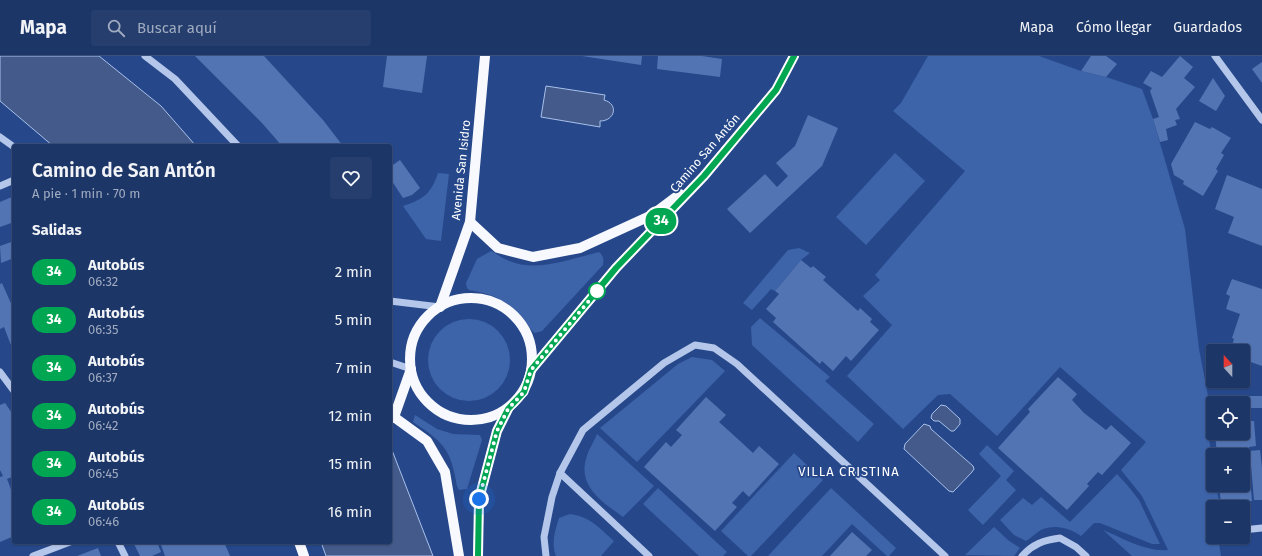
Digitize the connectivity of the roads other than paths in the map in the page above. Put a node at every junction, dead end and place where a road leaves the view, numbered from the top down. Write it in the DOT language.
graph roads {
  1 [pos="145,56"];
  2 [pos="485,56"];
  3 [pos="794,56"];
  4 [pos="1215,56"];
  5 [pos="1262,120"];
  6 [pos="0,137"];
  7 [pos="236,144"];
  8 [pos="12,145"];
  9 [pos="704,176"];
  10 [pos="12,181"];
  11 [pos="0,186"];
  12 [pos="470,222"];
  13 [pos="392,301"];
  14 [pos="440,307"];
  15 [pos="392,363"];
  16 [pos="411,369"];
  17 [pos="531,370"];
  18 [pos="0,372"];
  19 [pos="12,388"];
  20 [pos="508,409"];
  21 [pos="392,418"];
  22 [pos="560,473"];
  23 [pos="1262,528"];
  24 [pos="1250,529"];
  25 [pos="65,544"];
  26 [pos="119,544"];
  27 [pos="300,544"];
  28 [pos="33,556"];
  29 [pos="125,556"];
  30 [pos="304,556"];
  31 [pos="459,556"];
  32 [pos="478,556"];
  33 [pos="546,556"];
  34 [pos="649,556"];
  35 [pos="945,556"];
  36 [pos="1022,556"];
  37 [pos="1086,556"];
  1 -- 7 [label="street"];
  2 -- 12 [label="main road, Avenida San Isidro"];
  3 -- 9 [label="main road, Camino San Antón"];
  4 -- 5 [label="street"];
  6 -- 8 [label="street"];
  9 -- 12 [label="main road"];
  9 -- 17 [label="main road, Camino San Antón"];
  10 -- 11 [label="street"];
  12 -- 14 [label="main road, Avenida San Isidro"];
  13 -- 14 [label="street"];
  14 -- 16 [label="main road"];
  14 -- 17 [label="main road"];
  15 -- 16 [label="street"];
  16 -- 20 [label="main road"];
  16 -- 21 [label="main road"];
  17 -- 20 [label="main road"];
  18 -- 19 [label="street"];
  20 -- 32 [label="main road"];
  21 -- 31 [label="main road"];
  22 -- 33 [label="street"];
  22 -- 34 [label="street"];
  22 -- 35 [label="street"];
  23 -- 24 [label="street"];
  25 -- 28 [label="street"];
  26 -- 29 [label="street"];
  27 -- 30 [label="main road"];
  36 -- 37 [label="street"];
}
